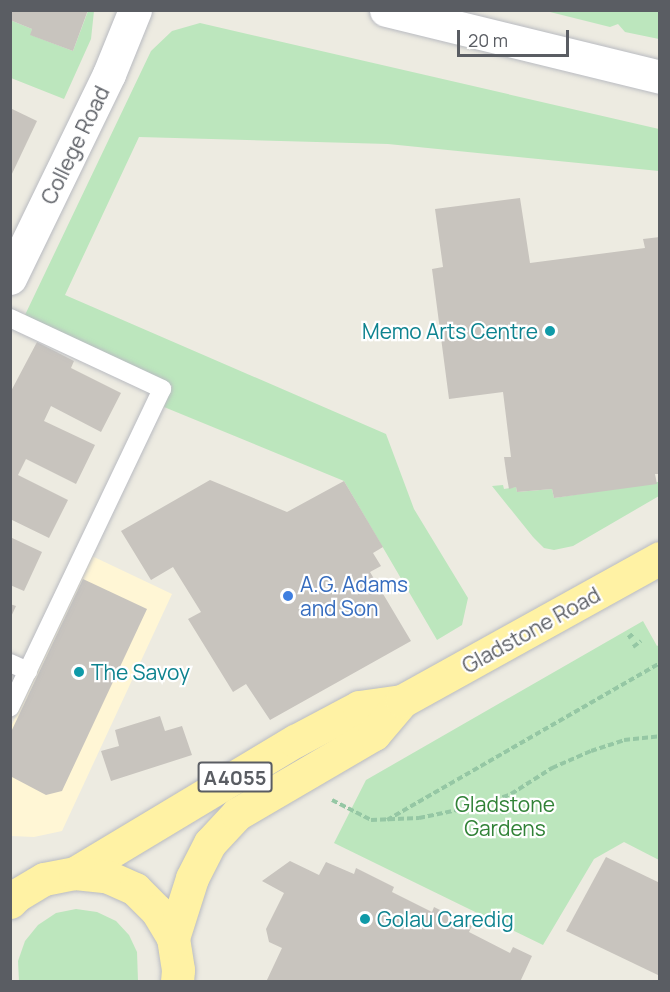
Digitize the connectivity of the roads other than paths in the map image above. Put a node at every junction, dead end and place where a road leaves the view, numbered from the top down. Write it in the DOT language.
graph roads {
  1 [pos="135,10"];
  2 [pos="386,10"];
  3 [pos="660,77"];
  4 [pos="10,278"];
  5 [pos="10,318"];
  6 [pos="660,558"];
  7 [pos="10,663"];
  8 [pos="28,671"];
  9 [pos="402,701"];
  10 [pos="10,708"];
  11 [pos="10,875"];
  12 [pos="59,876"];
  13 [pos="10,902"];
  14 [pos="173,938"];
  15 [pos="177,981"];
  1 -- 4 [label="street, College Road"];
  2 -- 3 [label="street"];
  5 -- 8 [label="lane"];
  6 -- 9 [label="main road, Gladstone Road / A4055"];
  7 -- 8 [label="lane"];
  8 -- 10 [label="lane"];
  9 -- 12 [label="main road, Gladstone Road / A4055"];
  9 -- 14 [label="main road, Gladstone Road / A4055"];
  11 -- 12 [label="main road"];
  12 -- 13 [label="main road, Gladstone Road"];
  12 -- 14 [label="main road"];
  14 -- 15 [label="main road"];
}
